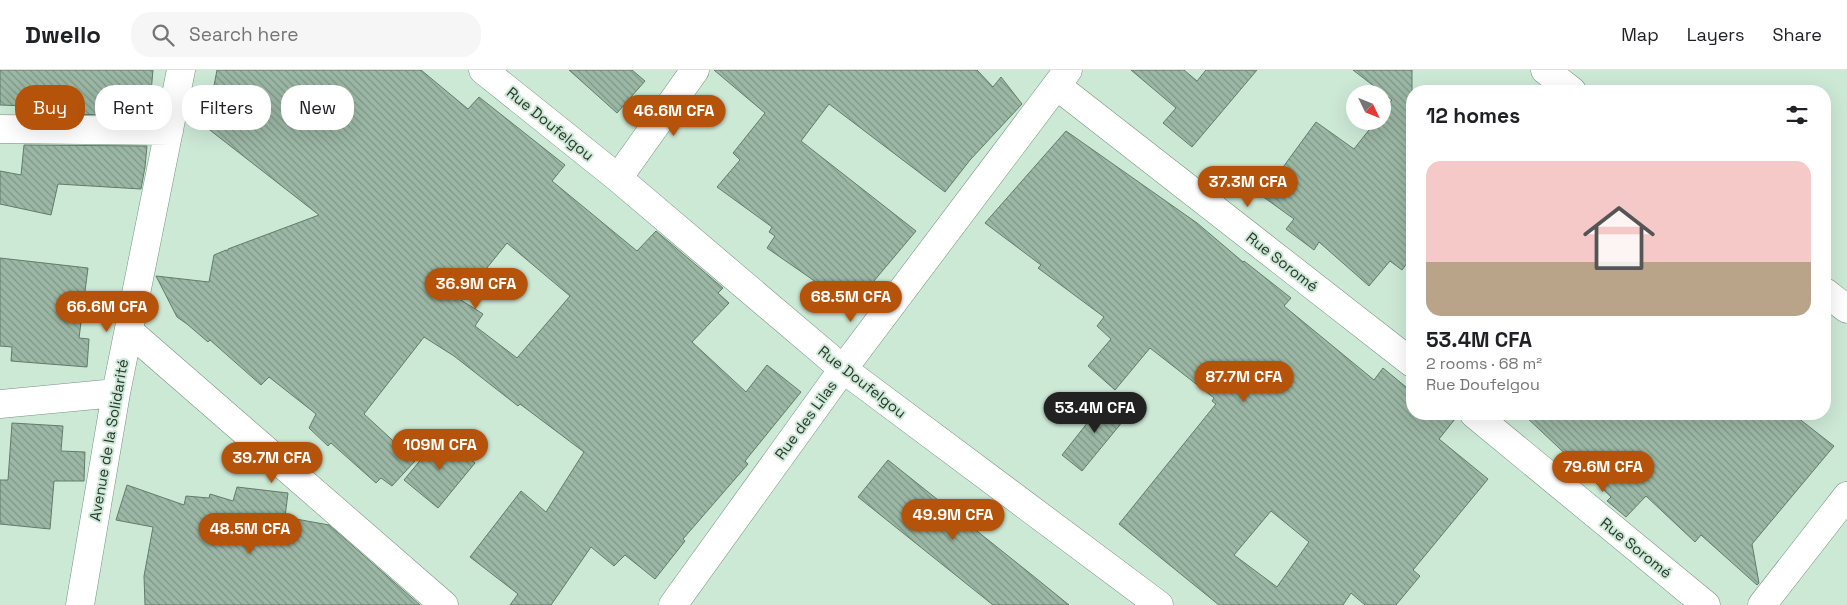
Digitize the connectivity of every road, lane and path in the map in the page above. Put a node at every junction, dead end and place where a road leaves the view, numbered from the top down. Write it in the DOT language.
graph roads {
  1 [pos="181,70"];
  2 [pos="483,70"];
  3 [pos="695,70"];
  4 [pos="1545,70"];
  5 [pos="1063,78"];
  6 [pos="1564,85"];
  7 [pos="0,129"];
  8 [pos="168,131"];
  9 [pos="618,178"];
  10 [pos="1831,297"];
  11 [pos="1847,310"];
  12 [pos="129,330"];
  13 [pos="1406,358"];
  14 [pos="842,369"];
  15 [pos="116,393"];
  16 [pos="0,404"];
  17 [pos="1481,420"];
  18 [pos="1847,496"];
  19 [pos="80,605"];
  20 [pos="444,605"];
  21 [pos="673,605"];
  22 [pos="1159,605"];
  23 [pos="1706,605"];
  24 [pos="1762,605"];
  1 -- 8 [label="street, Avenue de la Solidarité"];
  2 -- 9 [label="street, Rue Doufelgou"];
  3 -- 9 [label="street"];
  4 -- 6 [label="street"];
  5 -- 13 [label="street, Rue Soromé"];
  5 -- 14 [label="street, Rue des Lilas"];
  7 -- 8 [label="street"];
  8 -- 12 [label="street, Avenue de la Solidarité"];
  9 -- 14 [label="street, Rue Doufelgou"];
  10 -- 11 [label="street"];
  12 -- 15 [label="street, Avenue de la Solidarité"];
  12 -- 20 [label="street"];
  14 -- 21 [label="street, Rue des Lilas"];
  14 -- 22 [label="street, Rue Doufelgou"];
  15 -- 16 [label="street"];
  15 -- 19 [label="street, Avenue de la Solidarité"];
  17 -- 23 [label="street, Rue Soromé"];
  18 -- 24 [label="street"];
}
